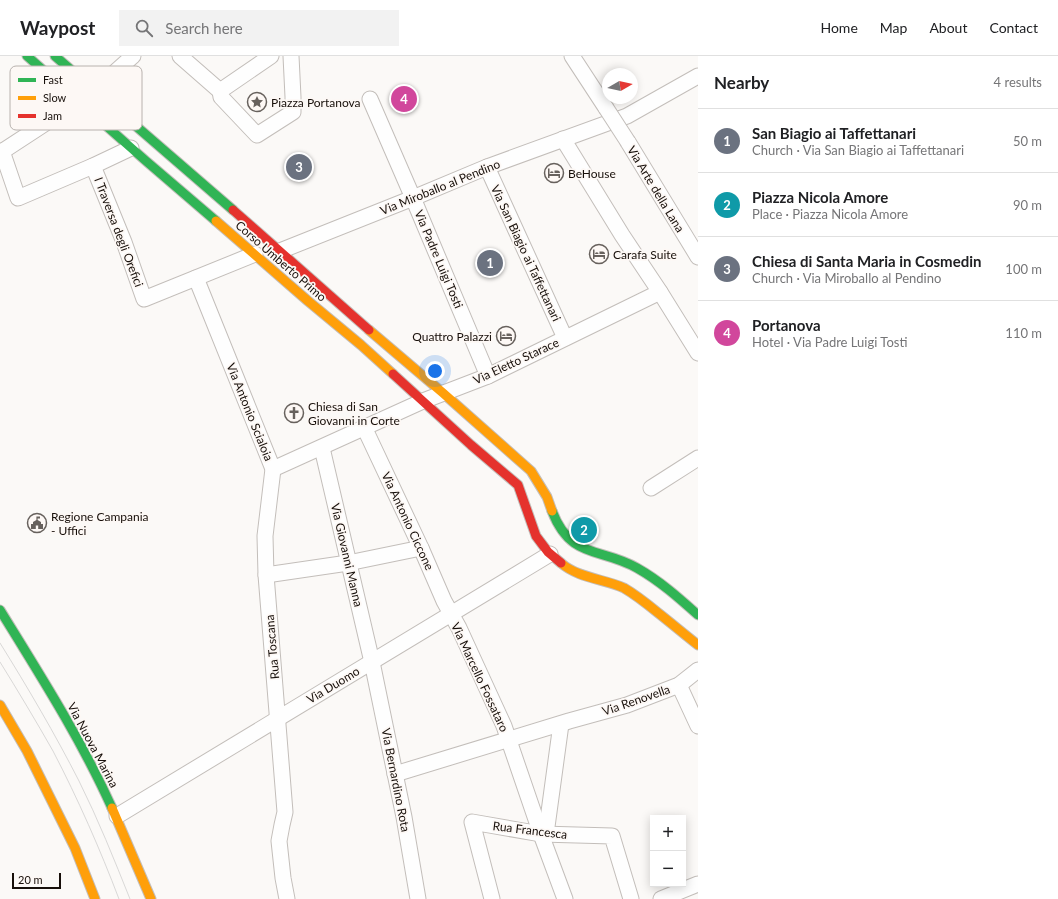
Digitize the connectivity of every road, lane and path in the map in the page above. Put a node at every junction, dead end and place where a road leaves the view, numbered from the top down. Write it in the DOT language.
graph roads {
  1 [pos="27,56"];
  2 [pos="55,56"];
  3 [pos="133,56"];
  4 [pos="180,56"];
  5 [pos="271,56"];
  6 [pos="291,56"];
  7 [pos="572,56"];
  8 [pos="38,66"];
  9 [pos="66,66"];
  10 [pos="122,66"];
  11 [pos="698,76"];
  12 [pos="220,91"];
  13 [pos="370,99"];
  14 [pos="35,130"];
  15 [pos="110,130"];
  16 [pos="140,130"];
  17 [pos="563,139"];
  18 [pos="131,148"];
  19 [pos="1,152"];
  20 [pos="93,166"];
  21 [pos="487,167"];
  22 [pos="413,198"];
  23 [pos="280,251"];
  24 [pos="255,254"];
  25 [pos="698,257"];
  26 [pos="196,278"];
  27 [pos="660,292"];
  28 [pos="565,338"];
  29 [pos="698,353"];
  30 [pos="488,376"];
  31 [pos="443,393"];
  32 [pos="423,401"];
  33 [pos="364,427"];
  34 [pos="322,448"];
  35 [pos="698,458"];
  36 [pos="273,469"];
  37 [pos="651,488"];
  38 [pos="421,548"];
  39 [pos="550,554"];
  40 [pos="348,563"];
  41 [pos="266,575"];
  42 [pos="0,610"];
  43 [pos="451,614"];
  44 [pos="698,615"];
  45 [pos="698,645"];
  46 [pos="372,662"];
  47 [pos="698,670"];
  48 [pos="679,686"];
  49 [pos="0,705"];
  50 [pos="277,719"];
  51 [pos="565,723"];
  52 [pos="698,726"];
  53 [pos="509,739"];
  54 [pos="395,774"];
  55 [pos="117,816"];
  56 [pos="544,834"];
  57 [pos="698,884"];
  58 [pos="95,899"];
  59 [pos="151,899"];
  60 [pos="287,899"];
  61 [pos="418,899"];
  62 [pos="492,899"];
  63 [pos="565,899"];
  64 [pos="631,899"];
  65 [pos="661,899"];
  1 -- 8 [label="main road, Corso Umberto Primo"];
  2 -- 9 [label="main road, Corso Umberto Primo"];
  3 -- 10 [label="street"];
  4 -- 12 [label="street"];
  5 -- 12 [label="street"];
  6 -- 12 [label="street"];
  7 -- 25 [label="street, Via Arte della Lana, bridge"];
  11 -- 17 [label="street, Via Miroballo al Pendino"];
  13 -- 22 [label="street, Via Padre Luigi Tosti"];
  14 -- 19 [label="street"];
  15 -- 18 [label="main road, Corso Umberto Primo"];
  16 -- 23 [label="main road, Corso Umberto Primo"];
  17 -- 21 [label="street, Via Miroballo al Pendino"];
  17 -- 27 [label="street"];
  18 -- 20 [label="street"];
  18 -- 24 [label="main road, Corso Umberto Primo"];
  19 -- 20 [label="street"];
  20 -- 26 [label="street, I Traversa degli Orefici"];
  21 -- 22 [label="street, Via Miroballo al Pendino"];
  21 -- 28 [label="street, Via San Biagio ai Taffettanari"];
  22 -- 23 [label="street, Via Miroballo al Pendino"];
  22 -- 30 [label="street, Via Padre Luigi Tosti"];
  23 -- 31 [label="main road, Corso Umberto Primo"];
  24 -- 26 [label="street"];
  24 -- 32 [label="main road, Corso Umberto Primo"];
  26 -- 36 [label="street, Via Antonio Scialoia"];
  27 -- 28 [label="street, Via Eletto Starace"];
  27 -- 29 [label="street"];
  28 -- 30 [label="street, Via Eletto Starace"];
  30 -- 31 [label="street, Via Eletto Starace"];
  31 -- 32 [label="street, Via Eletto Starace"];
  31 -- 44 [label="main road, Corso Umberto Primo"];
  32 -- 33 [label="street, Via Eletto Starace"];
  32 -- 39 [label="main road, Corso Umberto Primo"];
  33 -- 34 [label="street, Via Eletto Starace"];
  33 -- 38 [label="street, Via Antonio Ciccone"];
  34 -- 36 [label="street, Via Eletto Starace"];
  34 -- 40 [label="street, Via Giovanni Manna"];
  35 -- 37 [label="street"];
  36 -- 41 [label="street, Via Antonio Scialoia"];
  38 -- 40 [label="street"];
  38 -- 43 [label="street, Via Antonio Ciccone"];
  39 -- 43 [label="street, Via Duomo"];
  39 -- 45 [label="main road"];
  40 -- 41 [label="street"];
  40 -- 46 [label="street, Via Giovanni Manna"];
  41 -- 50 [label="street, Rua Toscana"];
  42 -- 55 [label="main road, Via Nuova Marina"];
  43 -- 46 [label="street, Via Duomo"];
  43 -- 53 [label="street, Via Marcello Fossataro"];
  46 -- 50 [label="street, Via Duomo"];
  46 -- 54 [label="street, Via Bernardino Rota"];
  47 -- 48 [label="street, Via Renovella"];
  48 -- 51 [label="street, Via Renovella"];
  48 -- 52 [label="street"];
  49 -- 58 [label="main road"];
  50 -- 55 [label="street, Via Duomo"];
  50 -- 60 [label="street, Rua Toscana"];
  51 -- 53 [label="street, Via Renovella"];
  51 -- 56 [label="street"];
  53 -- 54 [label="street"];
  53 -- 56 [label="street, Via Marcello Fossataro"];
  54 -- 61 [label="street, Via Bernardino Rota"];
  55 -- 59 [label="main road, Via Nuova Marina"];
  56 -- 62 [label="street, Rua Francesca"];
  56 -- 63 [label="street, Via Marcello Fossataro"];
  56 -- 64 [label="street, Rua Francesca"];
  57 -- 65 [label="street"];
}
